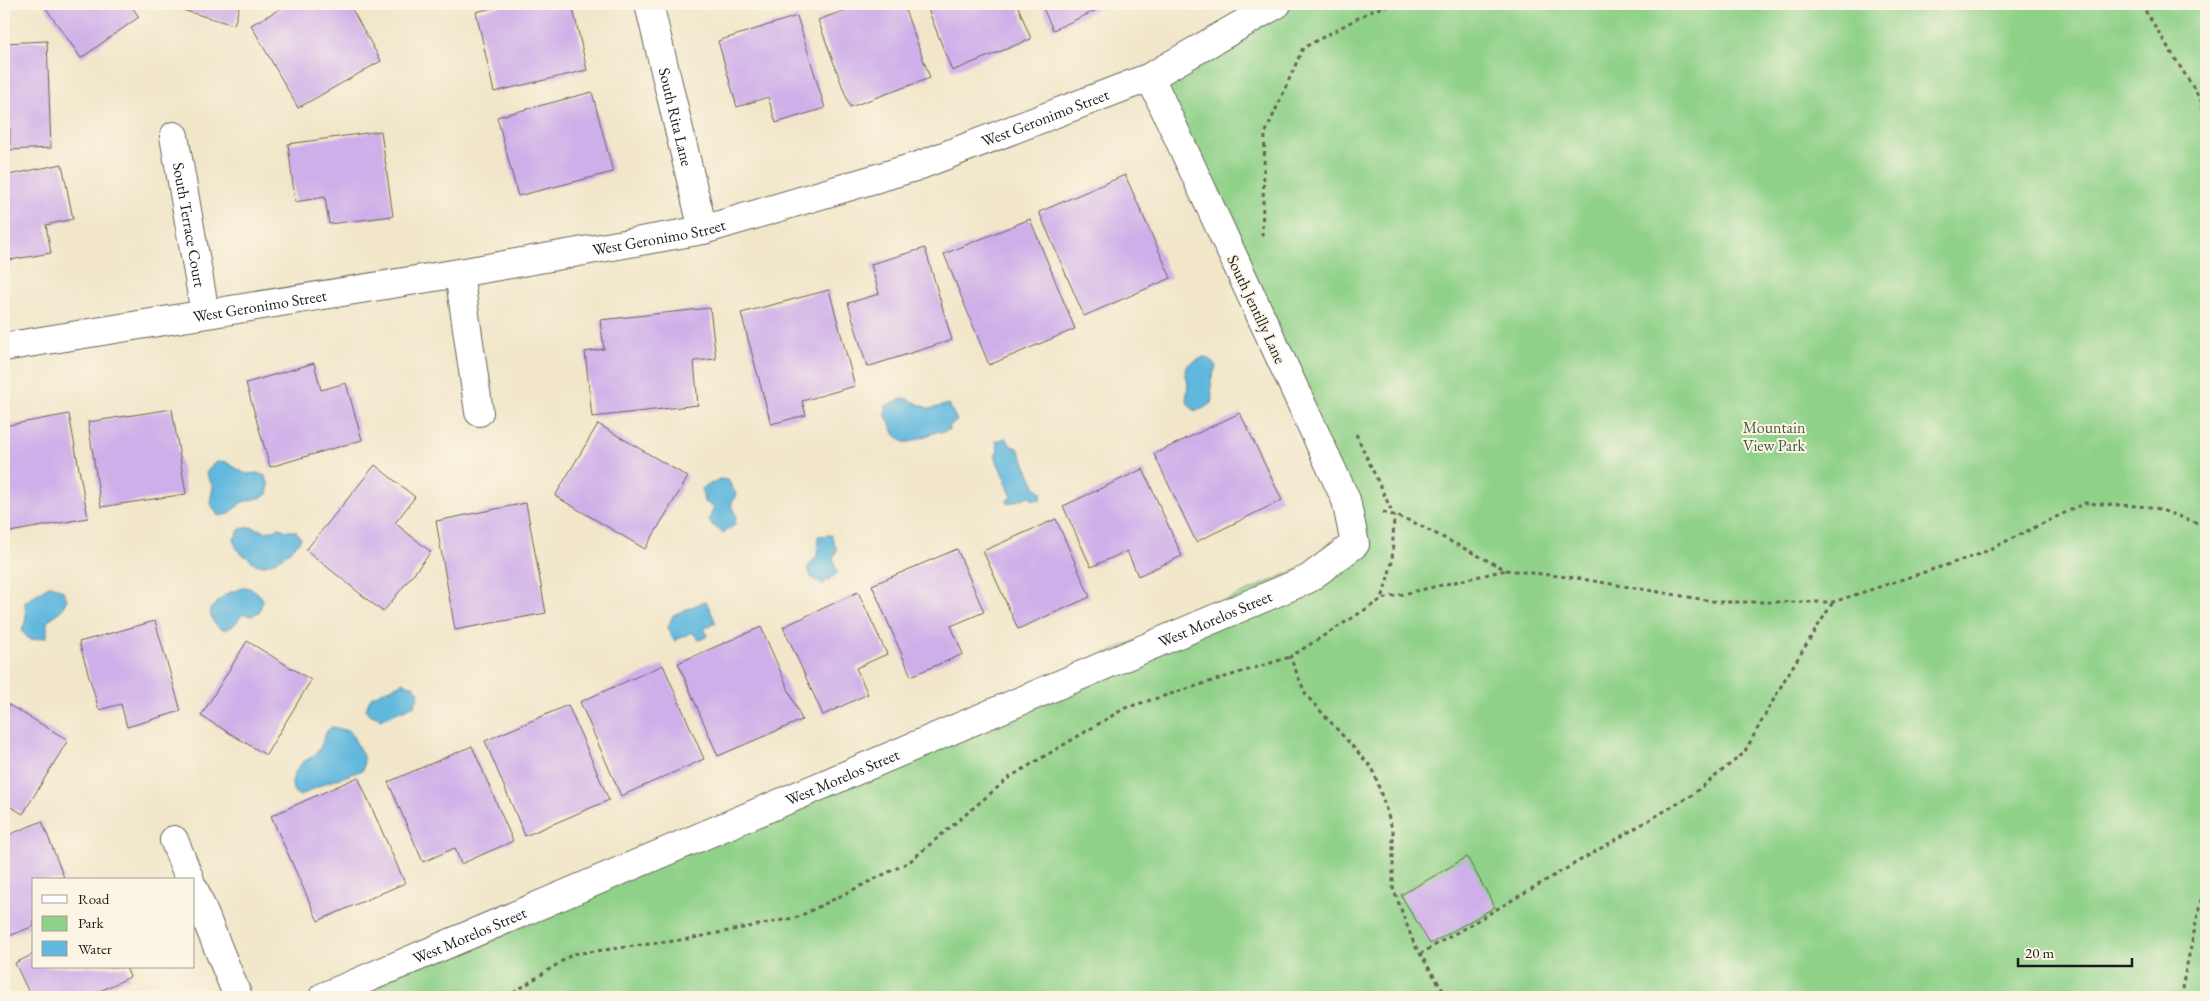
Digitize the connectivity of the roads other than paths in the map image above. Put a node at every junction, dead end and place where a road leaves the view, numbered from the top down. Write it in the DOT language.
graph roads {
  1 [pos="648,4"];
  2 [pos="1277,4"];
  3 [pos="1150,77"];
  4 [pos="174,136"];
  5 [pos="703,230"];
  6 [pos="459,274"];
  7 [pos="205,313"];
  8 [pos="4,347"];
  9 [pos="479,412"];
  10 [pos="1355,544"];
  11 [pos="174,840"];
  12 [pos="189,878"];
  13 [pos="195,891"];
  14 [pos="238,997"];
  15 [pos="323,997"];
  1 -- 5 [label="street, South Rita Lane"];
  2 -- 3 [label="street, West Geronimo Street"];
  3 -- 5 [label="street, West Geronimo Street"];
  3 -- 10 [label="street, South Jentilly Lane"];
  4 -- 7 [label="street, South Terrace Court"];
  5 -- 6 [label="street, West Geronimo Street"];
  6 -- 7 [label="street, West Geronimo Street"];
  6 -- 9 [label="street"];
  7 -- 8 [label="street, West Geronimo Street"];
  10 -- 15 [label="street, West Morelos Street"];
  11 -- 12 [label="street"];
  13 -- 14 [label="street"];
}
